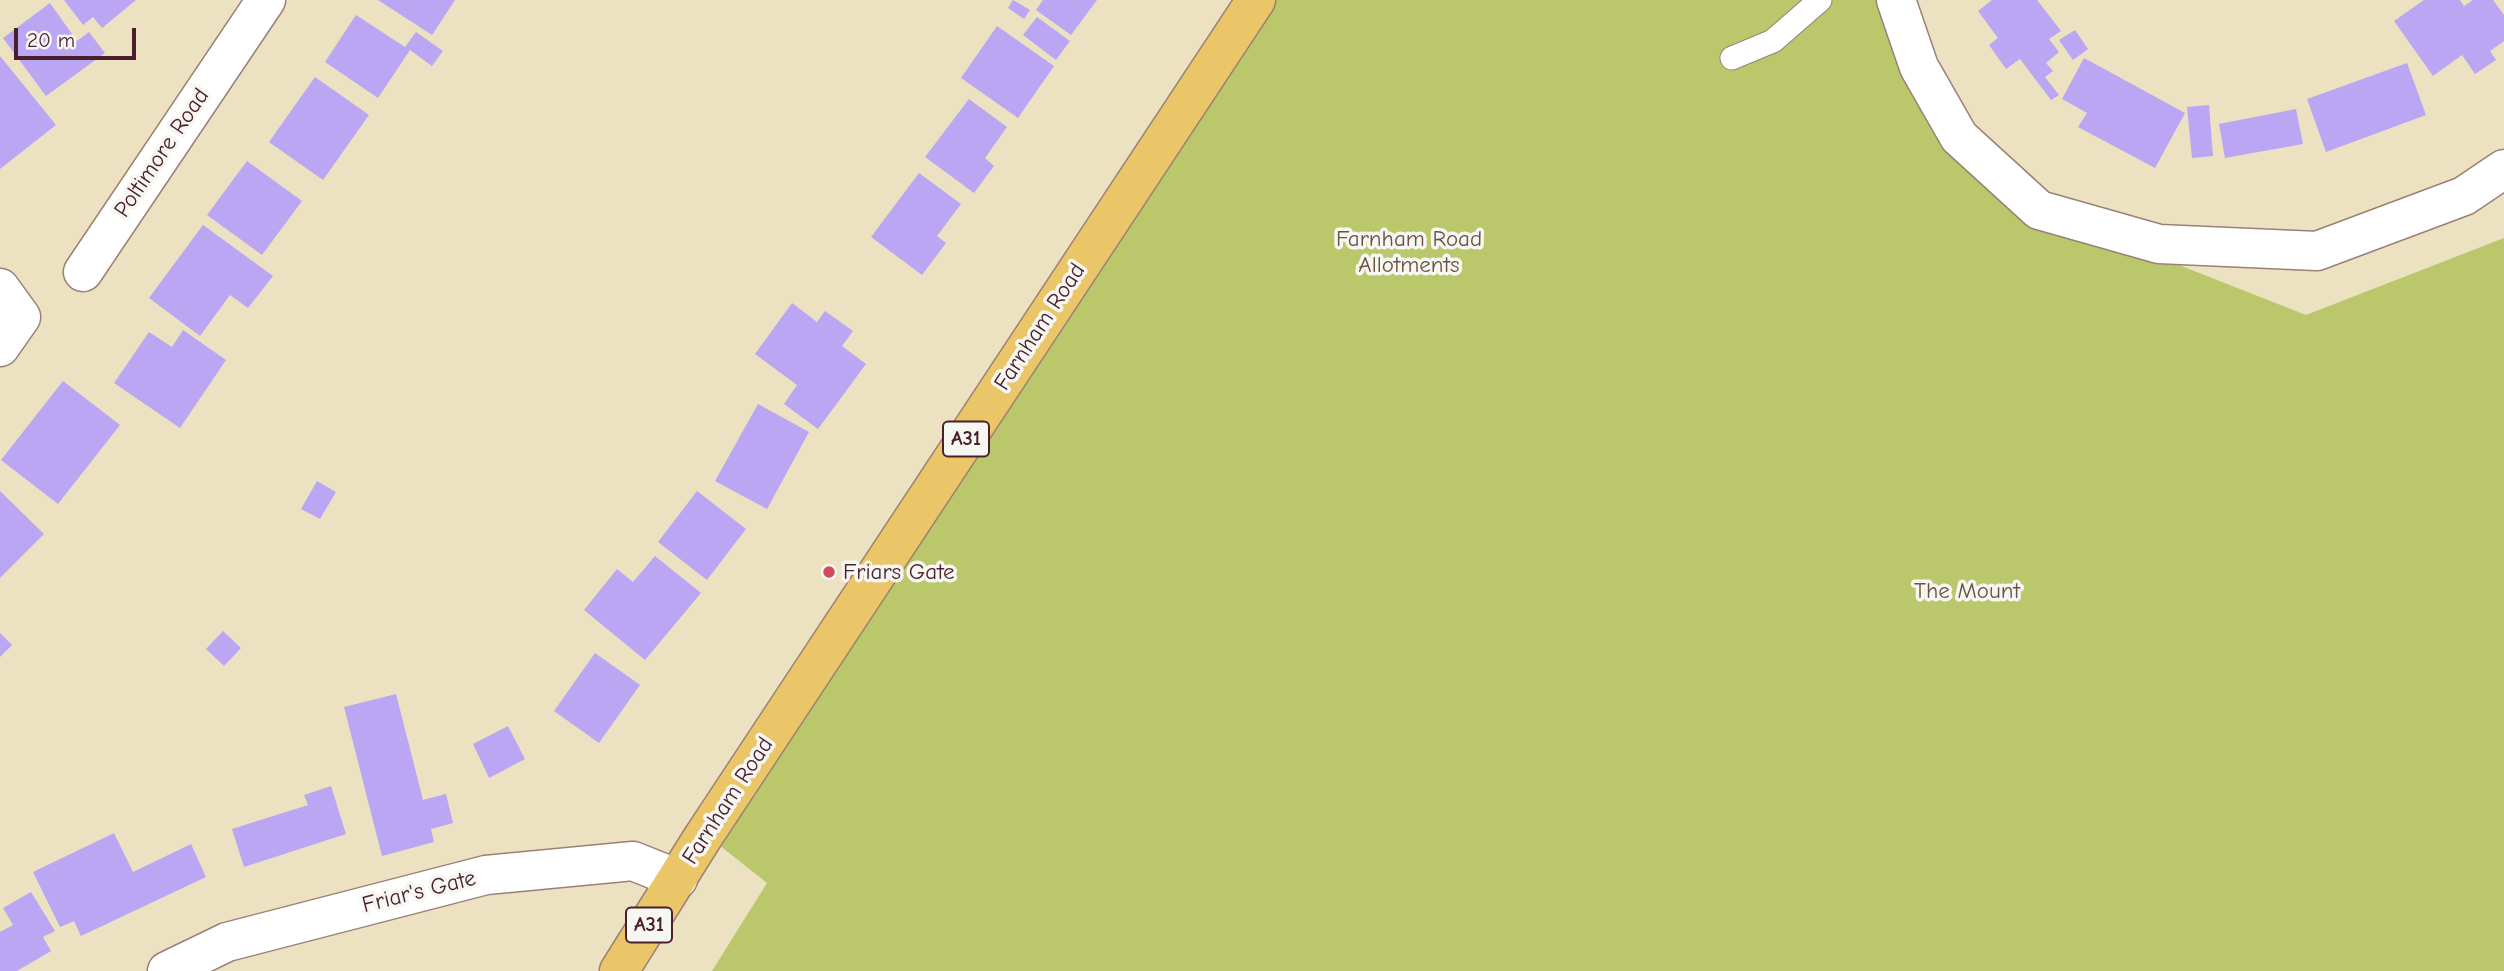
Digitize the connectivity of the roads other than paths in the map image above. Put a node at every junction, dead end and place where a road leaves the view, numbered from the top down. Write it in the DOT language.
graph roads {
  1 [pos="266,0"];
  2 [pos="1256,0"];
  3 [pos="1820,0"];
  4 [pos="1896,0"];
  5 [pos="1732,58"];
  6 [pos="2504,169"];
  7 [pos="82,272"];
  8 [pos="0,288"];
  9 [pos="0,347"];
  10 [pos="678,879"];
  11 [pos="167,971"];
  12 [pos="619,971"];
  1 -- 7 [label="street, Poltimore Road"];
  2 -- 10 [label="main road, Farnham Road / A31"];
  3 -- 5 [label="lane"];
  4 -- 6 [label="street"];
  8 -- 9 [label="street"];
  10 -- 11 [label="street, Friar's Gate"];
  10 -- 12 [label="main road, Farnham Road / A31"];
}
